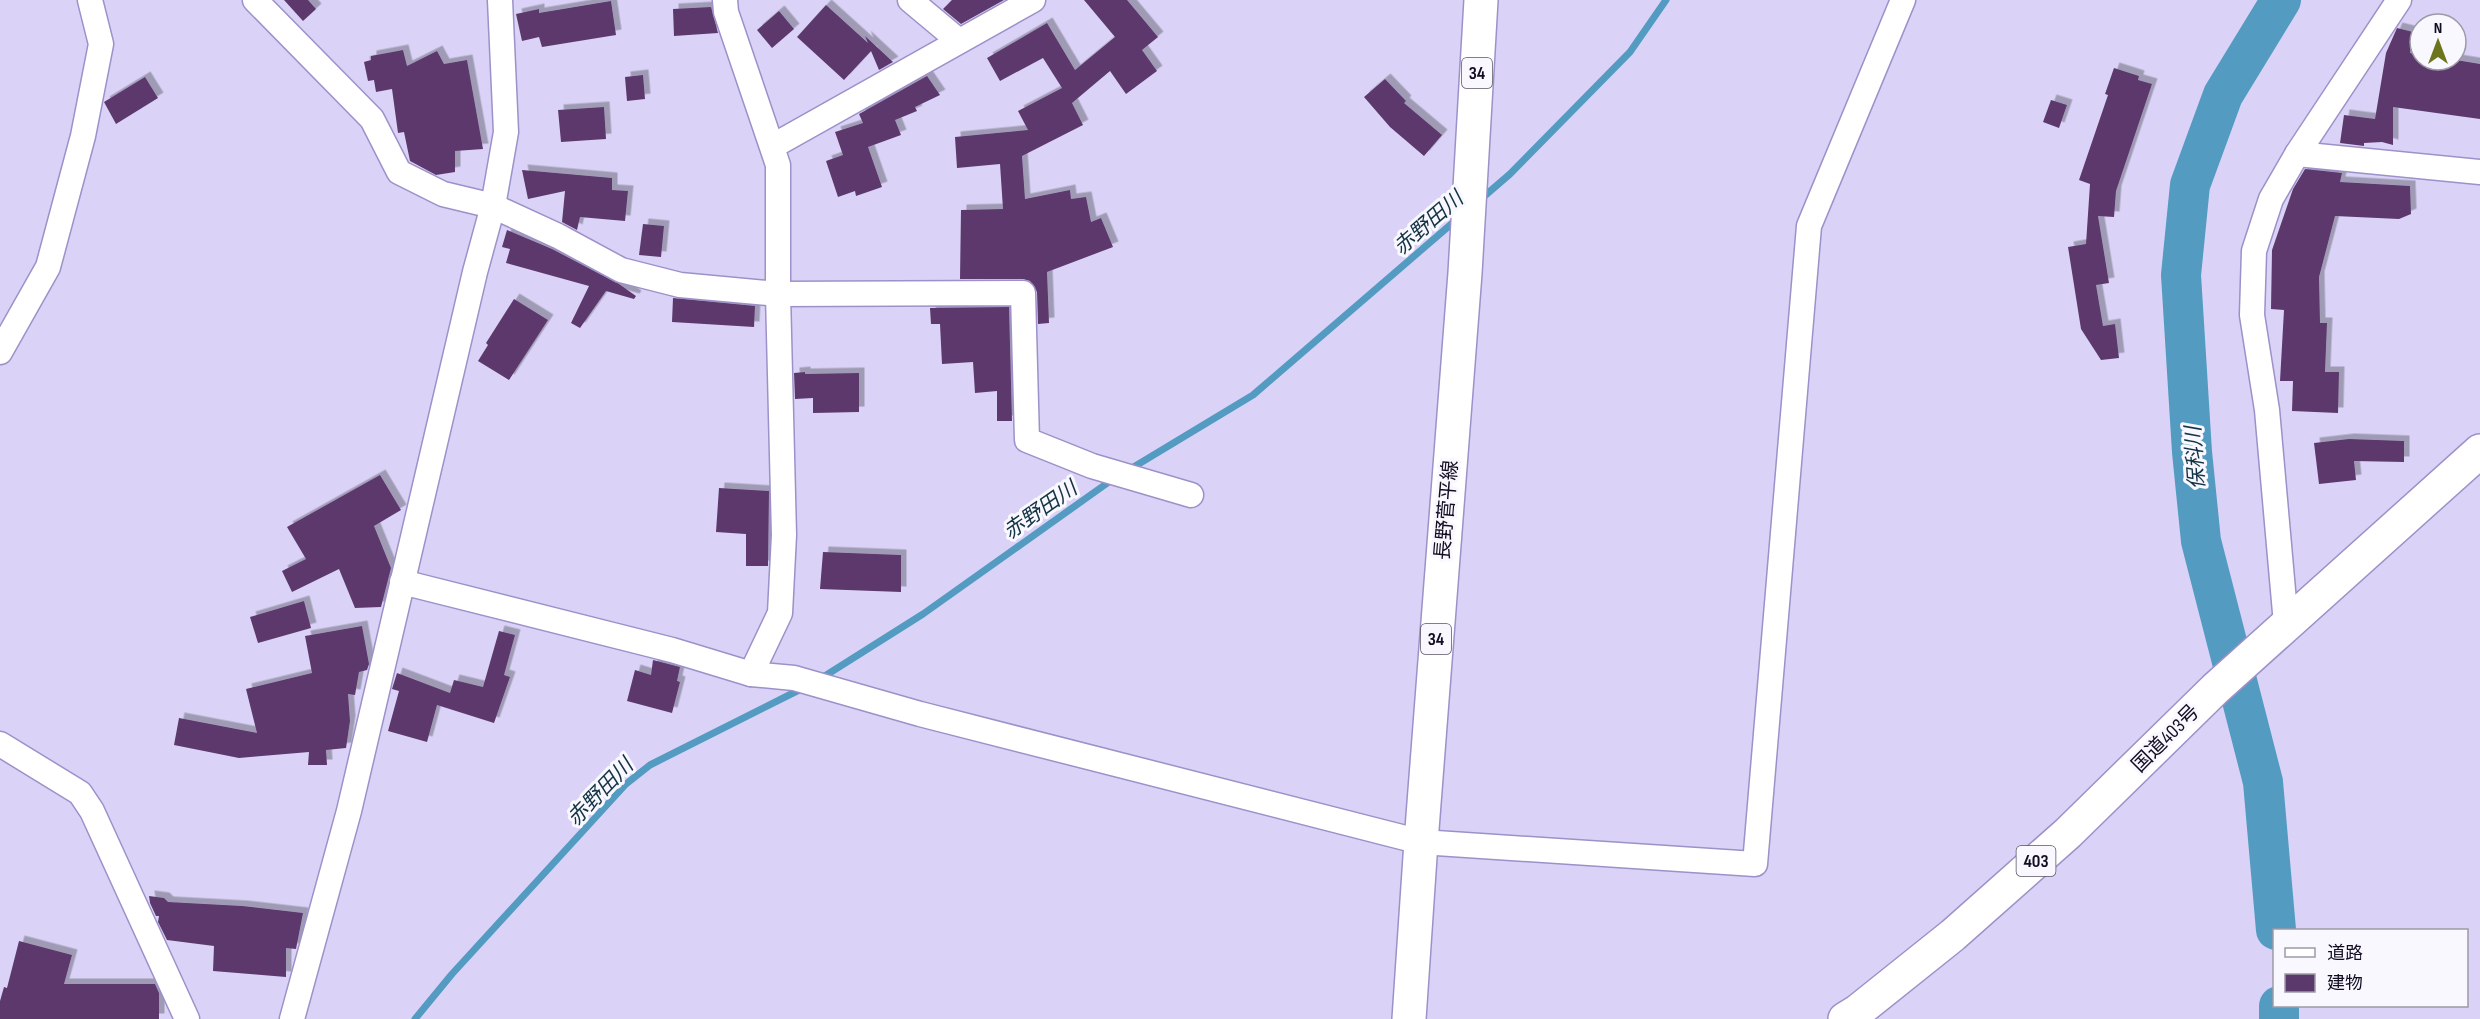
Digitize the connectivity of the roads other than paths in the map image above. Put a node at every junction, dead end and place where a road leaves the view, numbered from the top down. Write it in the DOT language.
graph roads {
  1 [pos="90,0"];
  2 [pos="255,0"];
  3 [pos="500,0"];
  4 [pos="725,0"];
  5 [pos="910,0"];
  6 [pos="1033,0"];
  7 [pos="1481,0"];
  8 [pos="1903,0"];
  9 [pos="2399,0"];
  10 [pos="959,41"];
  11 [pos="773,146"];
  12 [pos="2297,154"];
  13 [pos="2480,172"];
  14 [pos="493,206"];
  15 [pos="778,294"];
  16 [pos="0,352"];
  17 [pos="2480,451"];
  18 [pos="1191,495"];
  19 [pos="402,582"];
  20 [pos="2283,626"];
  21 [pos="751,674"];
  22 [pos="0,744"];
  23 [pos="1420,842"];
  24 [pos="188,1019"];
  25 [pos="292,1019"];
  26 [pos="1410,1019"];
  27 [pos="1845,1019"];
  1 -- 16 [label="street"];
  2 -- 14 [label="street"];
  3 -- 14 [label="street"];
  4 -- 11 [label="street"];
  5 -- 10 [label="street"];
  6 -- 10 [label="street"];
  7 -- 23 [label="main road, 長野菅平線 / 34"];
  8 -- 23 [label="street"];
  9 -- 12 [label="street"];
  10 -- 11 [label="street"];
  11 -- 15 [label="street"];
  12 -- 13 [label="street"];
  12 -- 20 [label="street"];
  14 -- 15 [label="street"];
  14 -- 19 [label="street"];
  15 -- 18 [label="street"];
  15 -- 21 [label="street"];
  17 -- 20 [label="main road, 国道403号 / 403"];
  19 -- 21 [label="street"];
  19 -- 25 [label="street"];
  20 -- 27 [label="main road, 国道403号 / 403"];
  21 -- 23 [label="street"];
  22 -- 24 [label="street"];
  23 -- 26 [label="main road, 長野菅平線 / 34"];
}
